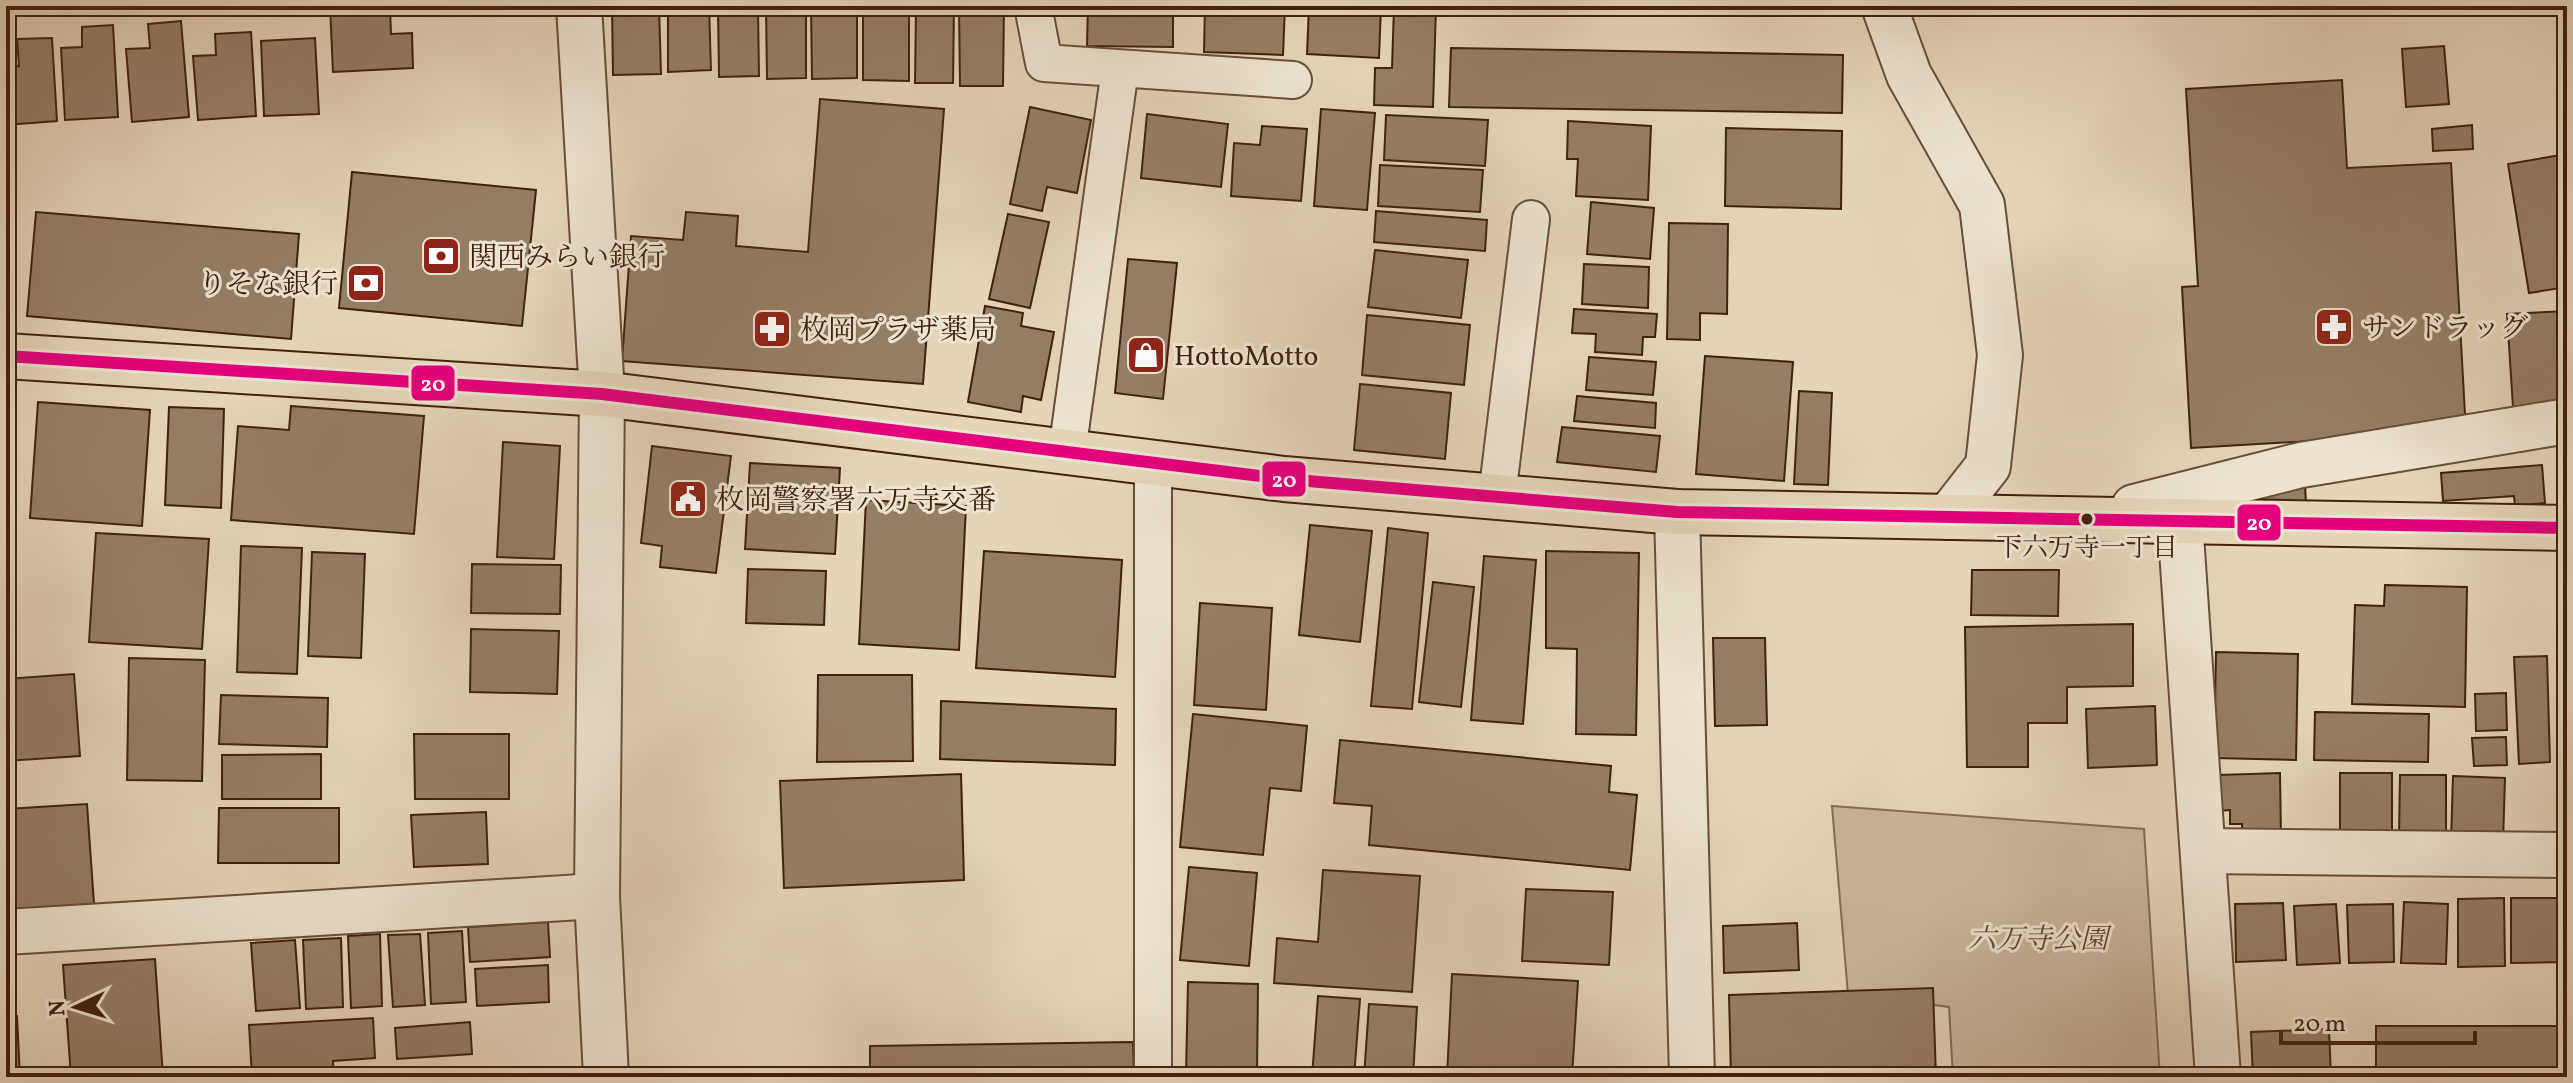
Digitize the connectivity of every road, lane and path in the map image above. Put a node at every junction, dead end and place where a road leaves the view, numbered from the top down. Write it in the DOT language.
graph roads {
  1 [pos="579,6"];
  2 [pos="1033,6"];
  3 [pos="1884,6"];
  4 [pos="1120,69"];
  5 [pos="1293,80"];
  6 [pos="1531,219"];
  7 [pos="6,356"];
  8 [pos="602,394"];
  9 [pos="2567,421"];
  10 [pos="1067,452"];
  11 [pos="1153,463"];
  12 [pos="1497,496"];
  13 [pos="1677,512"];
  14 [pos="1948,517"];
  15 [pos="2085,519"];
  16 [pos="2180,521"];
  17 [pos="2567,528"];
  18 [pos="2203,851"];
  19 [pos="2567,855"];
  20 [pos="597,896"];
  21 [pos="6,932"];
  22 [pos="606,1077"];
  23 [pos="1153,1077"];
  24 [pos="1692,1077"];
  25 [pos="2218,1077"];
  1 -- 8 [label="street"];
  2 -- 4 [label="lane"];
  3 -- 14 [label="street"];
  4 -- 5 [label="lane"];
  4 -- 10 [label="lane"];
  6 -- 12 [label="lane"];
  7 -- 8 [label="highway"];
  8 -- 10 [label="highway"];
  8 -- 20 [label="street"];
  9 -- 15 [label="street"];
  10 -- 11 [label="highway"];
  11 -- 12 [label="highway"];
  11 -- 23 [label="lane"];
  12 -- 13 [label="highway"];
  13 -- 14 [label="highway"];
  13 -- 24 [label="street"];
  14 -- 15 [label="highway"];
  15 -- 16 [label="highway"];
  16 -- 17 [label="highway"];
  16 -- 18 [label="street"];
  18 -- 19 [label="street"];
  18 -- 25 [label="street"];
  20 -- 21 [label="street"];
  20 -- 22 [label="street"];
}
